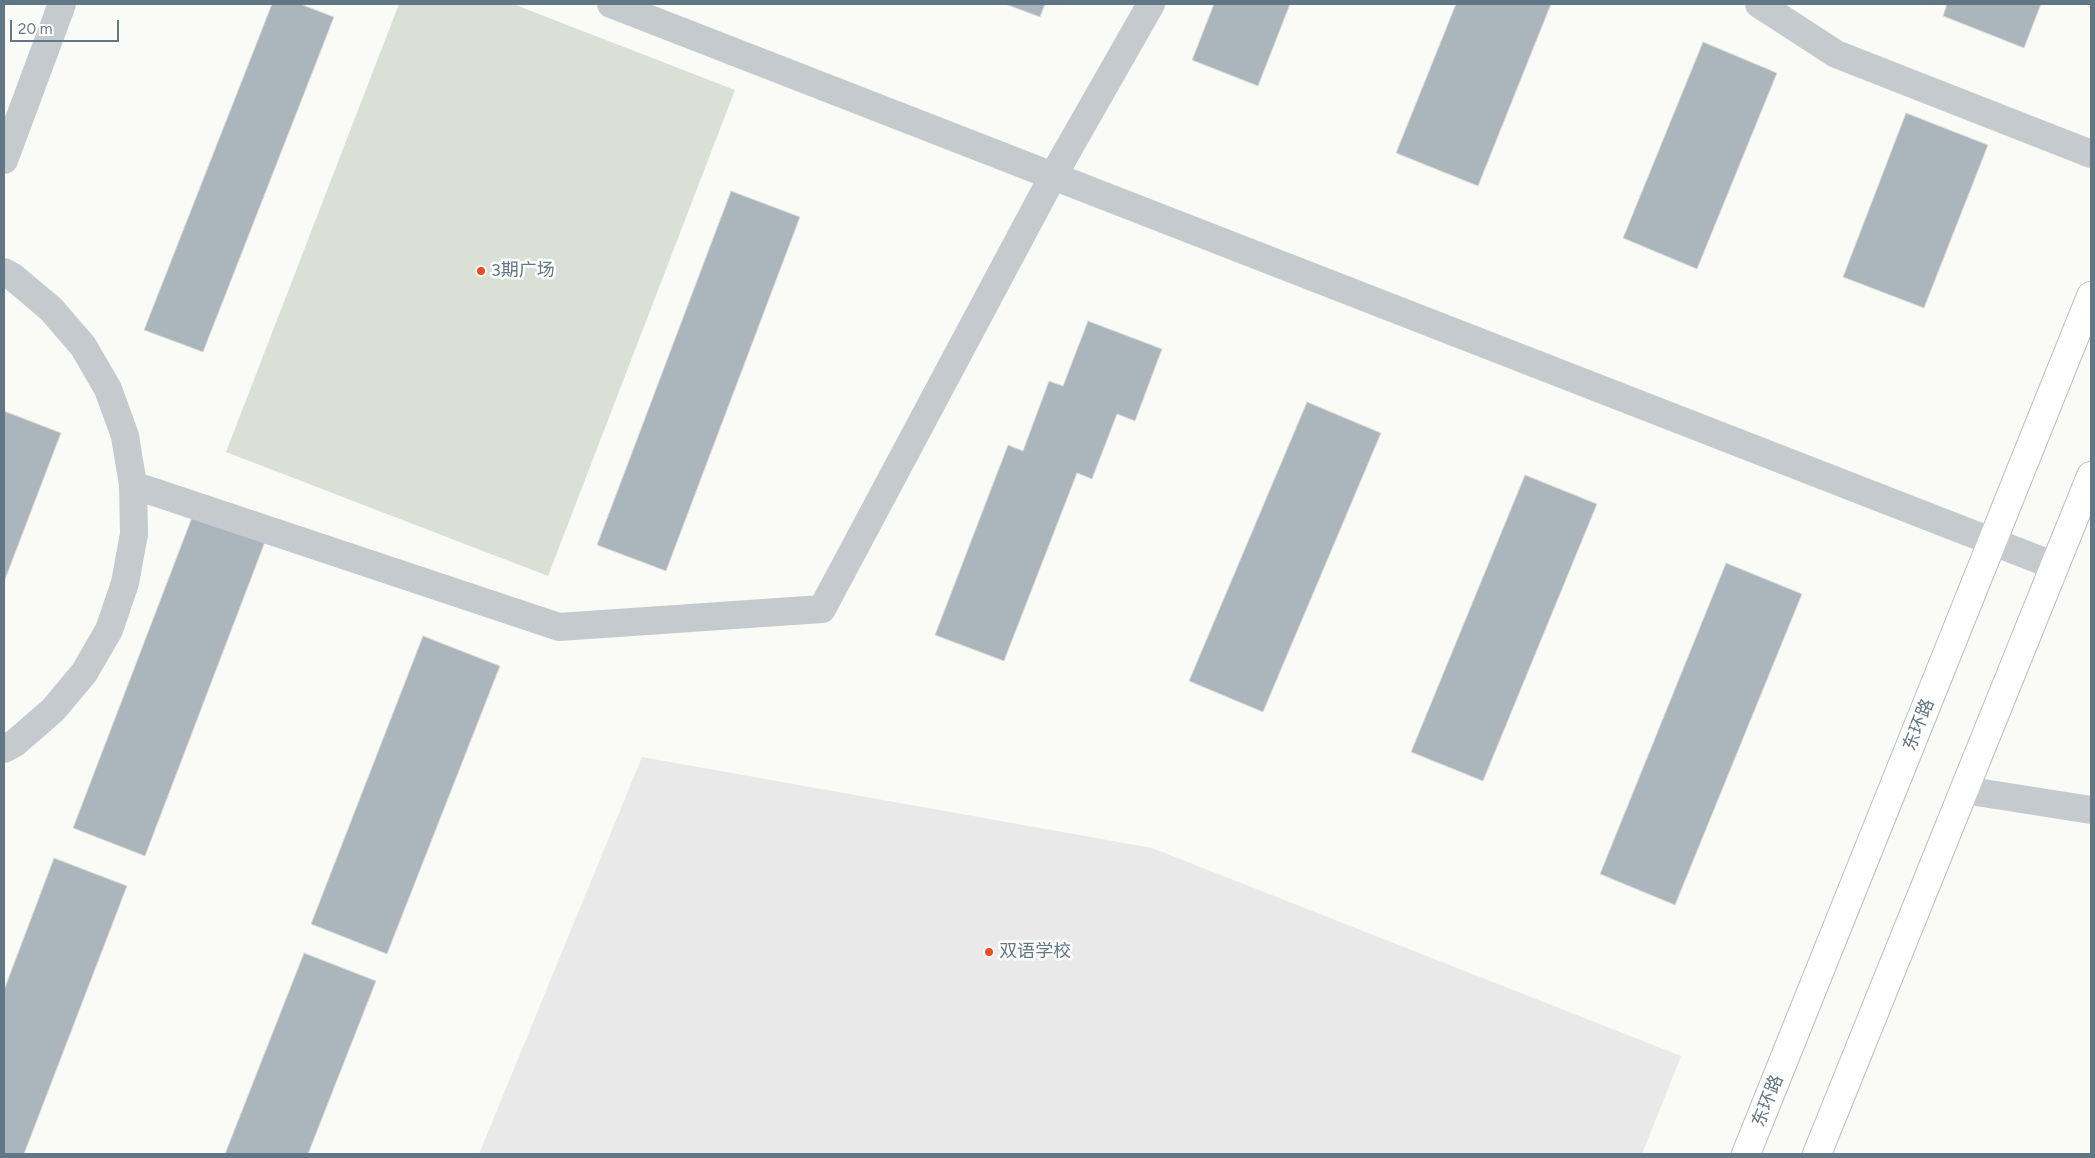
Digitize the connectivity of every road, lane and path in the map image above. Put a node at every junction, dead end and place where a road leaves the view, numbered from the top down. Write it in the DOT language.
graph roads {
  1 [pos="62,4"];
  2 [pos="611,4"];
  3 [pos="1151,4"];
  4 [pos="1759,4"];
  5 [pos="2091,154"];
  6 [pos="4,160"];
  7 [pos="1054,176"];
  8 [pos="4,272"];
  9 [pos="2091,296"];
  10 [pos="2091,476"];
  11 [pos="133,485"];
  12 [pos="1992,542"];
  13 [pos="2055,566"];
  14 [pos="4,749"];
  15 [pos="1964,790"];
  16 [pos="2091,810"];
  17 [pos="1746,1154"];
  18 [pos="1817,1154"];
  1 -- 6 [label="street"];
  2 -- 7 [label="street"];
  3 -- 7 [label="street"];
  4 -- 5 [label="street"];
  7 -- 11 [label="street"];
  7 -- 12 [label="street"];
  8 -- 11 [label="street"];
  9 -- 12 [label="main road, 东环路"];
  10 -- 13 [label="main road"];
  11 -- 14 [label="street"];
  12 -- 13 [label="street"];
  12 -- 17 [label="main road, 东环路"];
  13 -- 15 [label="main road"];
  15 -- 16 [label="street"];
  15 -- 18 [label="main road"];
}
